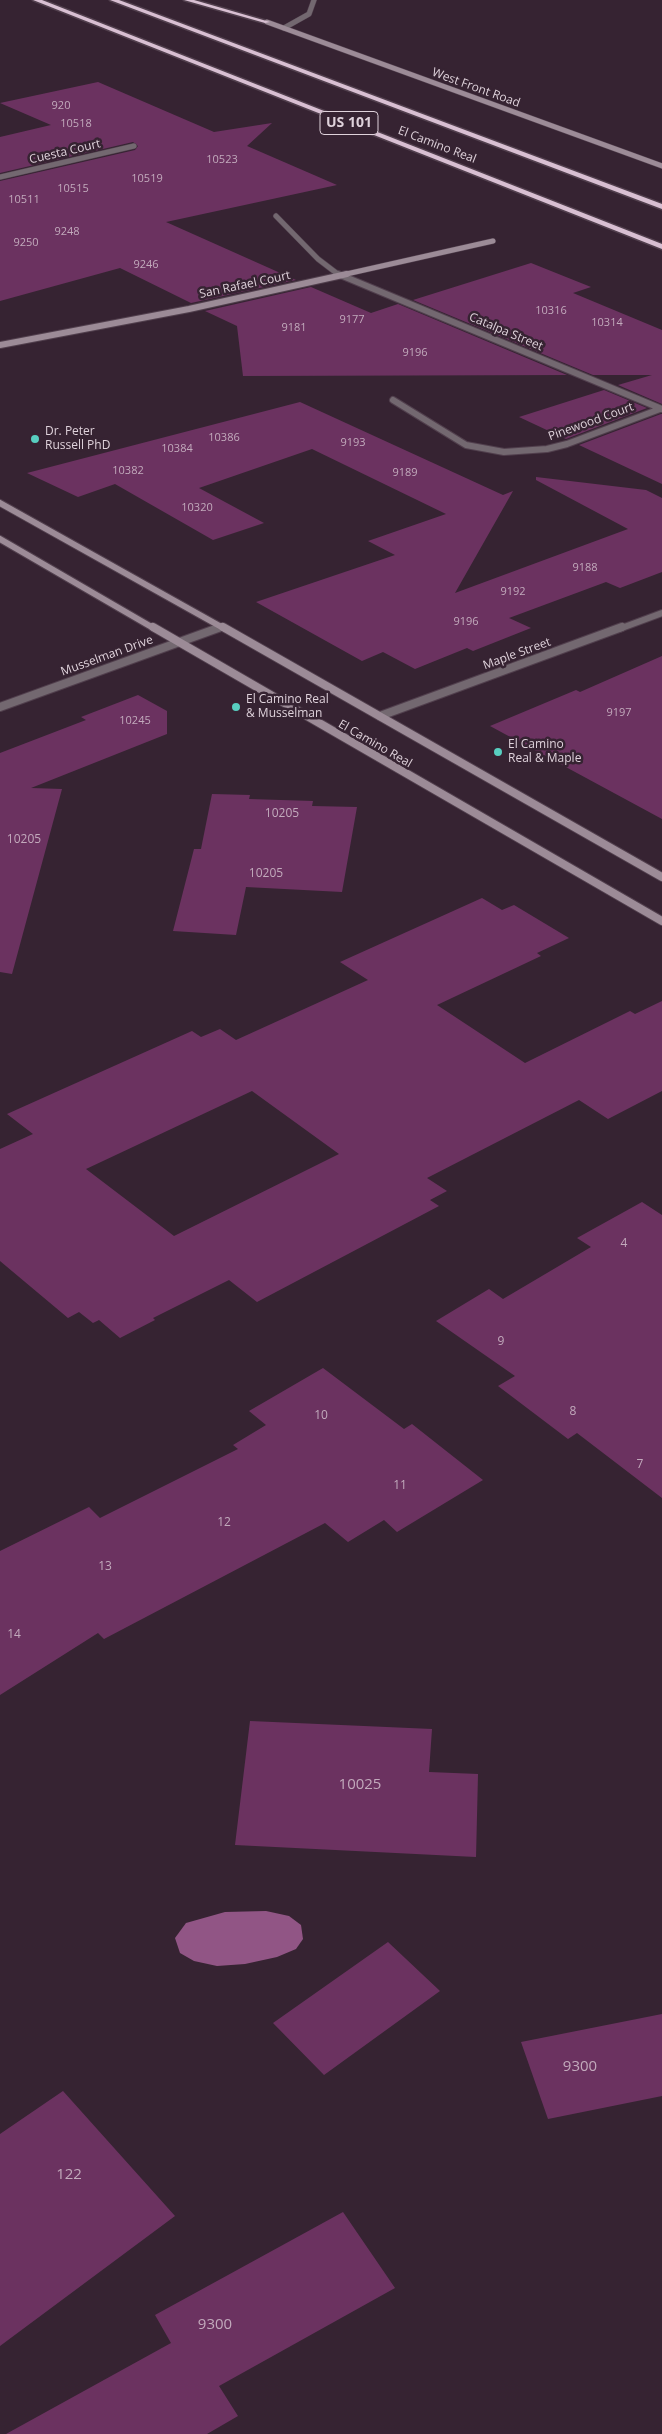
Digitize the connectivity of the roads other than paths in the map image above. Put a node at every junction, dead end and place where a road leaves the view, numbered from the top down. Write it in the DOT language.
graph roads {
  1 [pos="36,0"];
  2 [pos="113,0"];
  3 [pos="187,0"];
  4 [pos="314,0"];
  5 [pos="267,22"];
  6 [pos="284,28"];
  7 [pos="134,146"];
  8 [pos="662,166"];
  9 [pos="0,177"];
  10 [pos="662,207"];
  11 [pos="276,216"];
  12 [pos="493,241"];
  13 [pos="662,247"];
  14 [pos="341,276"];
  15 [pos="0,345"];
  16 [pos="393,400"];
  17 [pos="661,409"];
  18 [pos="0,503"];
  19 [pos="0,539"];
  20 [pos="662,613"];
  21 [pos="222,627"];
  22 [pos="178,643"];
  23 [pos="0,707"];
  24 [pos="380,716"];
  25 [pos="662,877"];
  26 [pos="662,921"];
  1 -- 13 [label="highway, El Camino Real / US 101"];
  2 -- 10 [label="highway, El Camino Real / US 101"];
  3 -- 5 [label="highway"];
  4 -- 6 [label="street"];
  5 -- 6 [label="main road, West Front Road"];
  6 -- 8 [label="main road, West Front Road"];
  7 -- 9 [label="street, Cuesta Court"];
  11 -- 14 [label="street, Catalpa Street"];
  12 -- 14 [label="main road, San Rafael Court"];
  14 -- 15 [label="main road, San Rafael Court"];
  14 -- 17 [label="street, Catalpa Street"];
  16 -- 17 [label="street, Pinewood Court"];
  18 -- 21 [label="main road, El Camino Real"];
  19 -- 22 [label="main road, El Camino Real"];
  20 -- 24 [label="street, Maple Street"];
  21 -- 22 [label="street, Musselman Drive"];
  21 -- 24 [label="main road, El Camino Real"];
  22 -- 23 [label="street, Musselman Drive"];
  22 -- 26 [label="main road, El Camino Real"];
  24 -- 25 [label="main road, El Camino Real"];
}
